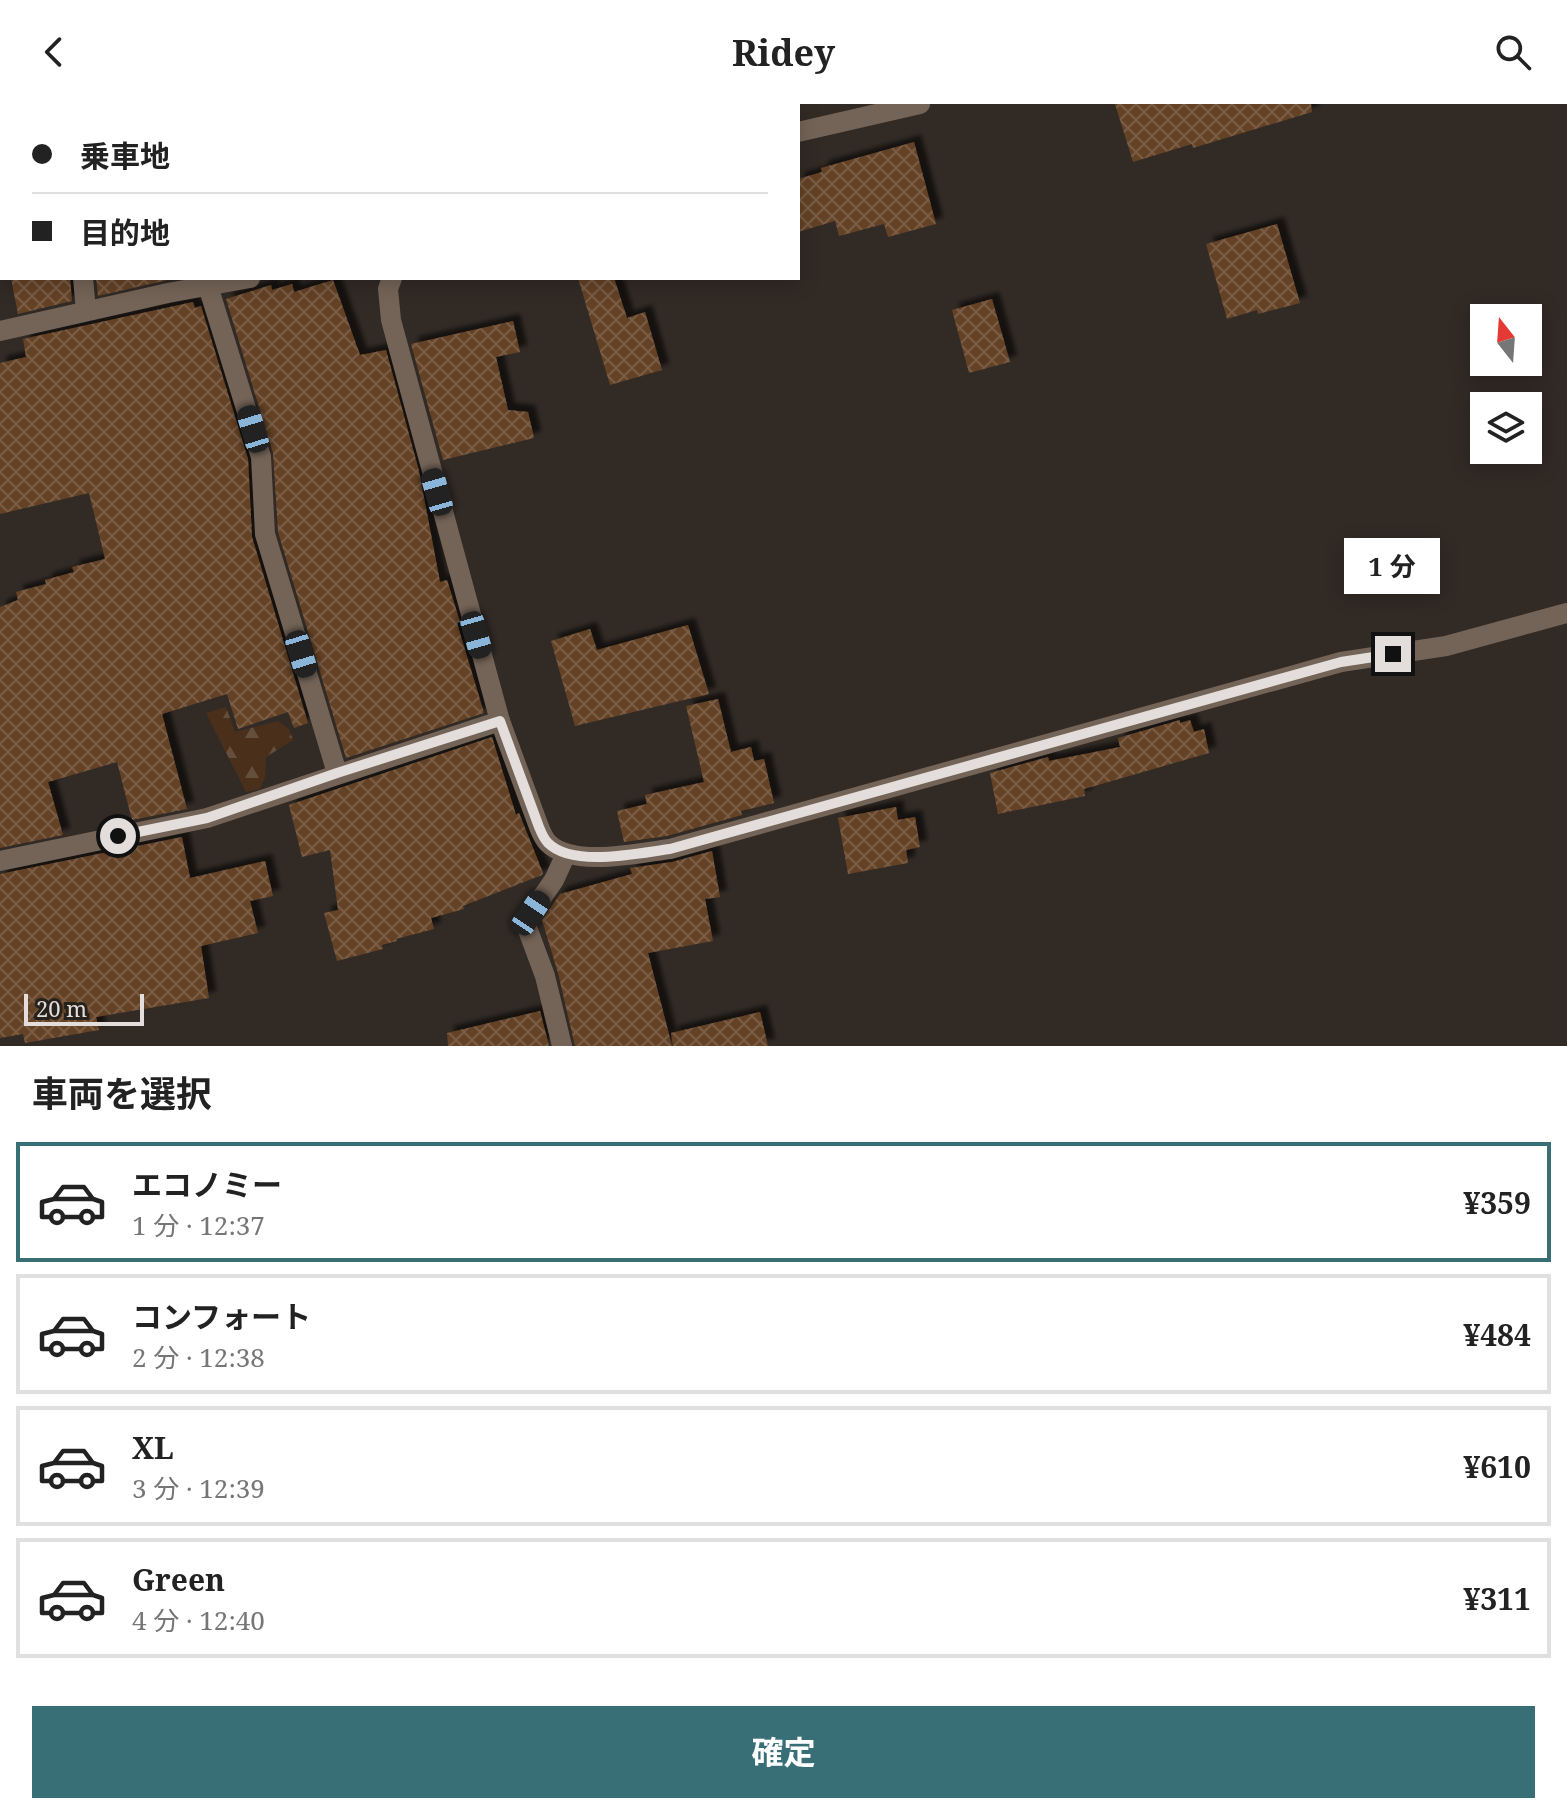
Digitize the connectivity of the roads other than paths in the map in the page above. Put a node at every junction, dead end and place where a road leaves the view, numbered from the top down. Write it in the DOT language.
graph roads {
  1 [pos="920,104"];
  2 [pos="800,132"];
  3 [pos="83,280"];
  4 [pos="240,280"];
  5 [pos="391,280"];
  6 [pos="174,286"];
  7 [pos="208,286"];
  8 [pos="86,311"];
  9 [pos="0,331"];
  10 [pos="1567,613"];
  11 [pos="500,721"];
  12 [pos="337,773"];
  13 [pos="566,854"];
  14 [pos="0,861"];
  15 [pos="562,1046"];
  1 -- 2 [label="street"];
  3 -- 8 [label="street"];
  4 -- 7 [label="street"];
  5 -- 11 [label="street"];
  6 -- 7 [label="street"];
  6 -- 8 [label="street"];
  7 -- 12 [label="street"];
  8 -- 9 [label="street"];
  10 -- 13 [label="street"];
  11 -- 12 [label="street"];
  11 -- 13 [label="street"];
  12 -- 14 [label="street"];
  13 -- 15 [label="street"];
}
